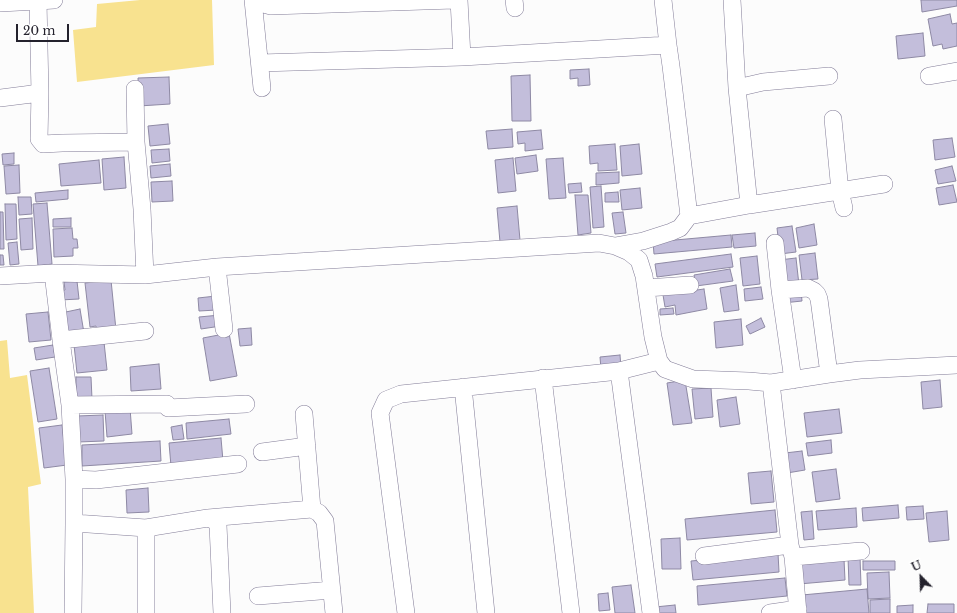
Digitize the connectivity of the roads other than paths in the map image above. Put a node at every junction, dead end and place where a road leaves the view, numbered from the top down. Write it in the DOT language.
graph roads {
  1 [pos="43,0"];
  2 [pos="253,0"];
  3 [pos="258,0"];
  4 [pos="454,0"];
  5 [pos="460,0"];
  6 [pos="663,0"];
  7 [pos="732,0"];
  8 [pos="0,3"];
  9 [pos="668,45"];
  10 [pos="462,57"];
  11 [pos="260,63"];
  12 [pos="957,71"];
  13 [pos="829,76"];
  14 [pos="929,76"];
  15 [pos="262,88"];
  16 [pos="737,88"];
  17 [pos="135,89"];
  18 [pos="40,93"];
  19 [pos="0,98"];
  20 [pos="833,119"];
  21 [pos="136,142"];
  22 [pos="884,184"];
  23 [pos="840,191"];
  24 [pos="749,205"];
  25 [pos="844,208"];
  26 [pos="688,216"];
  27 [pos="775,243"];
  28 [pos="615,246"];
  29 [pos="217,267"];
  30 [pos="53,273"];
  31 [pos="144,275"];
  32 [pos="0,276"];
  33 [pos="690,285"];
  34 [pos="646,288"];
  35 [pos="780,290"];
  36 [pos="224,329"];
  37 [pos="145,330"];
  38 [pos="61,340"];
  39 [pos="659,361"];
  40 [pos="957,365"];
  41 [pos="619,371"];
  42 [pos="829,374"];
  43 [pos="543,378"];
  44 [pos="793,380"];
  45 [pos="771,383"];
  46 [pos="463,387"];
  47 [pos="246,404"];
  48 [pos="70,405"];
  49 [pos="304,414"];
  50 [pos="307,446"];
  51 [pos="262,452"];
  52 [pos="238,464"];
  53 [pos="74,479"];
  54 [pos="312,509"];
  55 [pos="208,518"];
  56 [pos="74,523"];
  57 [pos="146,528"];
  58 [pos="791,551"];
  59 [pos="861,552"];
  60 [pos="704,556"];
  61 [pos="332,590"];
  62 [pos="258,596"];
  63 [pos="798,611"];
  64 [pos="73,613"];
  65 [pos="146,613"];
  66 [pos="222,613"];
  67 [pos="334,613"];
  68 [pos="406,613"];
  69 [pos="486,613"];
  70 [pos="571,613"];
  71 [pos="651,613"];
  72 [pos="770,613"];
  1 -- 8 [label="street"];
  1 -- 18 [label="street"];
  2 -- 11 [label="street"];
  3 -- 4 [label="street"];
  5 -- 10 [label="street"];
  6 -- 9 [label="street"];
  7 -- 16 [label="street"];
  9 -- 10 [label="street"];
  9 -- 26 [label="street"];
  10 -- 11 [label="street"];
  11 -- 15 [label="street"];
  12 -- 14 [label="street"];
  13 -- 16 [label="street"];
  16 -- 24 [label="street"];
  17 -- 21 [label="street"];
  18 -- 19 [label="street"];
  18 -- 21 [label="street"];
  20 -- 23 [label="street"];
  21 -- 31 [label="street"];
  22 -- 23 [label="street"];
  23 -- 24 [label="street"];
  23 -- 25 [label="street"];
  24 -- 26 [label="street"];
  26 -- 28 [label="street"];
  27 -- 35 [label="street"];
  28 -- 29 [label="street"];
  28 -- 34 [label="street"];
  29 -- 31 [label="street"];
  29 -- 36 [label="street"];
  30 -- 31 [label="street"];
  30 -- 32 [label="street"];
  30 -- 38 [label="street"];
  33 -- 34 [label="street"];
  34 -- 39 [label="street"];
  35 -- 42 [label="street"];
  35 -- 44 [label="street"];
  37 -- 38 [label="street"];
  38 -- 48 [label="street"];
  39 -- 41 [label="street"];
  39 -- 45 [label="street"];
  40 -- 42 [label="street"];
  41 -- 43 [label="street"];
  41 -- 71 [label="street"];
  42 -- 44 [label="street"];
  43 -- 46 [label="street"];
  43 -- 70 [label="street"];
  44 -- 45 [label="street"];
  45 -- 58 [label="street"];
  46 -- 68 [label="street"];
  46 -- 69 [label="street"];
  47 -- 48 [label="street"];
  48 -- 53 [label="street"];
  49 -- 50 [label="street"];
  50 -- 51 [label="street"];
  50 -- 54 [label="street"];
  52 -- 53 [label="street"];
  53 -- 56 [label="street"];
  54 -- 55 [label="street"];
  54 -- 61 [label="street"];
  55 -- 57 [label="street"];
  55 -- 66 [label="street"];
  56 -- 57 [label="street"];
  56 -- 64 [label="street"];
  57 -- 65 [label="street"];
  58 -- 59 [label="street"];
  58 -- 60 [label="street"];
  58 -- 63 [label="street"];
  61 -- 62 [label="street"];
  61 -- 67 [label="street"];
  63 -- 72 [label="street"];
}
